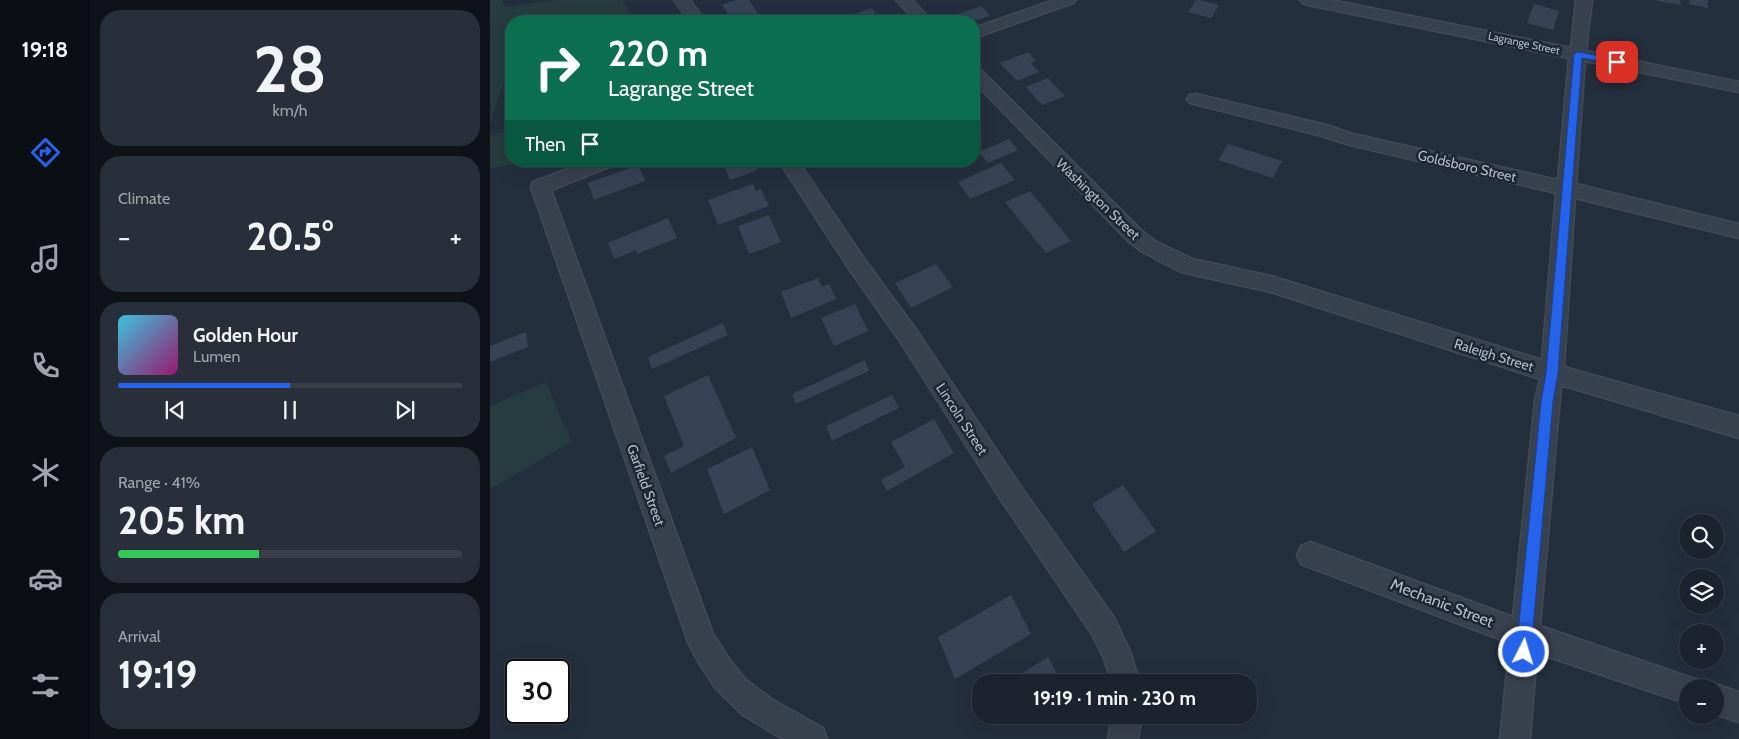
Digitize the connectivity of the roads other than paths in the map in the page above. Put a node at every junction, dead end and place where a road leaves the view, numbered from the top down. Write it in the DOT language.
graph roads {
  1 [pos="682,0"];
  2 [pos="904,0"];
  3 [pos="1068,0"];
  4 [pos="1308,0"];
  5 [pos="1584,0"];
  6 [pos="693,15"];
  7 [pos="918,15"];
  8 [pos="980,31"];
  9 [pos="1578,54"];
  10 [pos="980,79"];
  11 [pos="1739,87"];
  12 [pos="1196,99"];
  13 [pos="592,167"];
  14 [pos="792,167"];
  15 [pos="1566,189"];
  16 [pos="1739,231"];
  17 [pos="1250,280"];
  18 [pos="1552,373"];
  19 [pos="1739,427"];
  20 [pos="1310,555"];
  21 [pos="1525,635"];
  22 [pos="1123,674"];
  23 [pos="1679,687"];
  24 [pos="1724,702"];
  25 [pos="1739,707"];
  26 [pos="1126,724"];
  27 [pos="812,739"];
  28 [pos="1123,739"];
  29 [pos="1515,739"];
  1 -- 6 [label="street"];
  2 -- 7 [label="street"];
  3 -- 8 [label="street"];
  4 -- 9 [label="street, Lagrange Street"];
  5 -- 9 [label="street"];
  9 -- 11 [label="street, Lagrange Street"];
  9 -- 15 [label="street"];
  10 -- 17 [label="street, Washington Street"];
  12 -- 15 [label="street, Goldsboro Street"];
  13 -- 27 [label="street, Garfield Street"];
  14 -- 22 [label="street, Lincoln Street"];
  15 -- 16 [label="street, Goldsboro Street"];
  15 -- 18 [label="street"];
  17 -- 18 [label="street, Raleigh Street"];
  18 -- 19 [label="street, Raleigh Street"];
  18 -- 21 [label="street"];
  20 -- 21 [label="street, Mechanic Street"];
  21 -- 23 [label="street, Mechanic Street"];
  21 -- 29 [label="street"];
  24 -- 25 [label="street"];
  26 -- 28 [label="street"];
}
